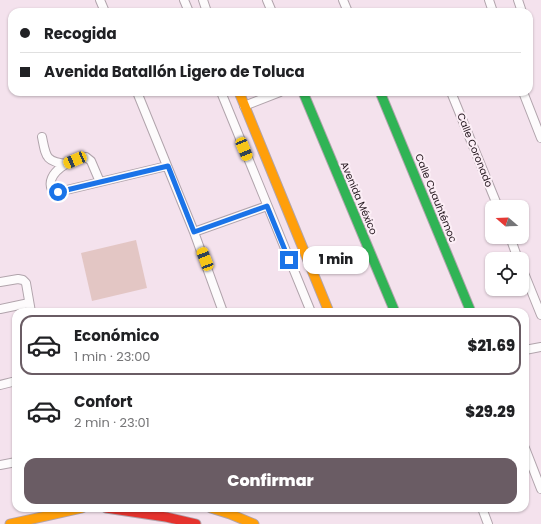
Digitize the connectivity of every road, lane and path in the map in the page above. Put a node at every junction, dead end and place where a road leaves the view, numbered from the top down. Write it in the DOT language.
graph roads {
  1 [pos="139,96"];
  2 [pos="223,96"];
  3 [pos="240,96"];
  4 [pos="270,96"];
  5 [pos="305,96"];
  6 [pos="382,96"];
  7 [pos="454,96"];
  8 [pos="525,96"];
  9 [pos="244,106"];
  10 [pos="42,137"];
  11 [pos="541,138"];
  12 [pos="67,164"];
  13 [pos="168,166"];
  14 [pos="100,182"];
  15 [pos="495,200"];
  16 [pos="267,206"];
  17 [pos="194,232"];
  18 [pos="0,282"];
  19 [pos="529,285"];
  20 [pos="29,303"];
  21 [pos="30,308"];
  22 [pos="222,308"];
  23 [pos="309,308"];
  24 [pos="326,308"];
  25 [pos="393,308"];
  26 [pos="469,308"];
  27 [pos="0,309"];
  28 [pos="541,315"];
  29 [pos="541,347"];
  30 [pos="529,349"];
  31 [pos="12,382"];
  32 [pos="0,385"];
  33 [pos="529,458"];
  34 [pos="12,463"];
  35 [pos="0,465"];
  36 [pos="541,489"];
  37 [pos="64,512"];
  38 [pos="136,512"];
  39 [pos="224,512"];
  40 [pos="484,512"];
  41 [pos="10,524"];
  42 [pos="196,524"];
  43 [pos="254,524"];
  44 [pos="488,524"];
  1 -- 13 [label="street"];
  2 -- 16 [label="street"];
  3 -- 9 [label="street"];
  4 -- 9 [label="street"];
  5 -- 25 [label="street, Avenida México"];
  6 -- 26 [label="street, Calle Cuauhtémoc"];
  7 -- 15 [label="street, Calle Coronado"];
  8 -- 11 [label="street"];
  9 -- 24 [label="street"];
  10 -- 12 [label="street"];
  12 -- 14 [label="street"];
  12 -- 14 [label="street"];
  13 -- 14 [label="street"];
  13 -- 17 [label="street"];
  16 -- 17 [label="street"];
  16 -- 23 [label="street"];
  17 -- 22 [label="street"];
  18 -- 20 [label="street"];
  19 -- 28 [label="street"];
  20 -- 21 [label="street"];
  20 -- 27 [label="street"];
  29 -- 30 [label="street"];
  31 -- 32 [label="street"];
  33 -- 36 [label="street"];
  34 -- 35 [label="street"];
  37 -- 41 [label="street"];
  38 -- 42 [label="street"];
  39 -- 43 [label="street"];
  40 -- 44 [label="street"];
}
